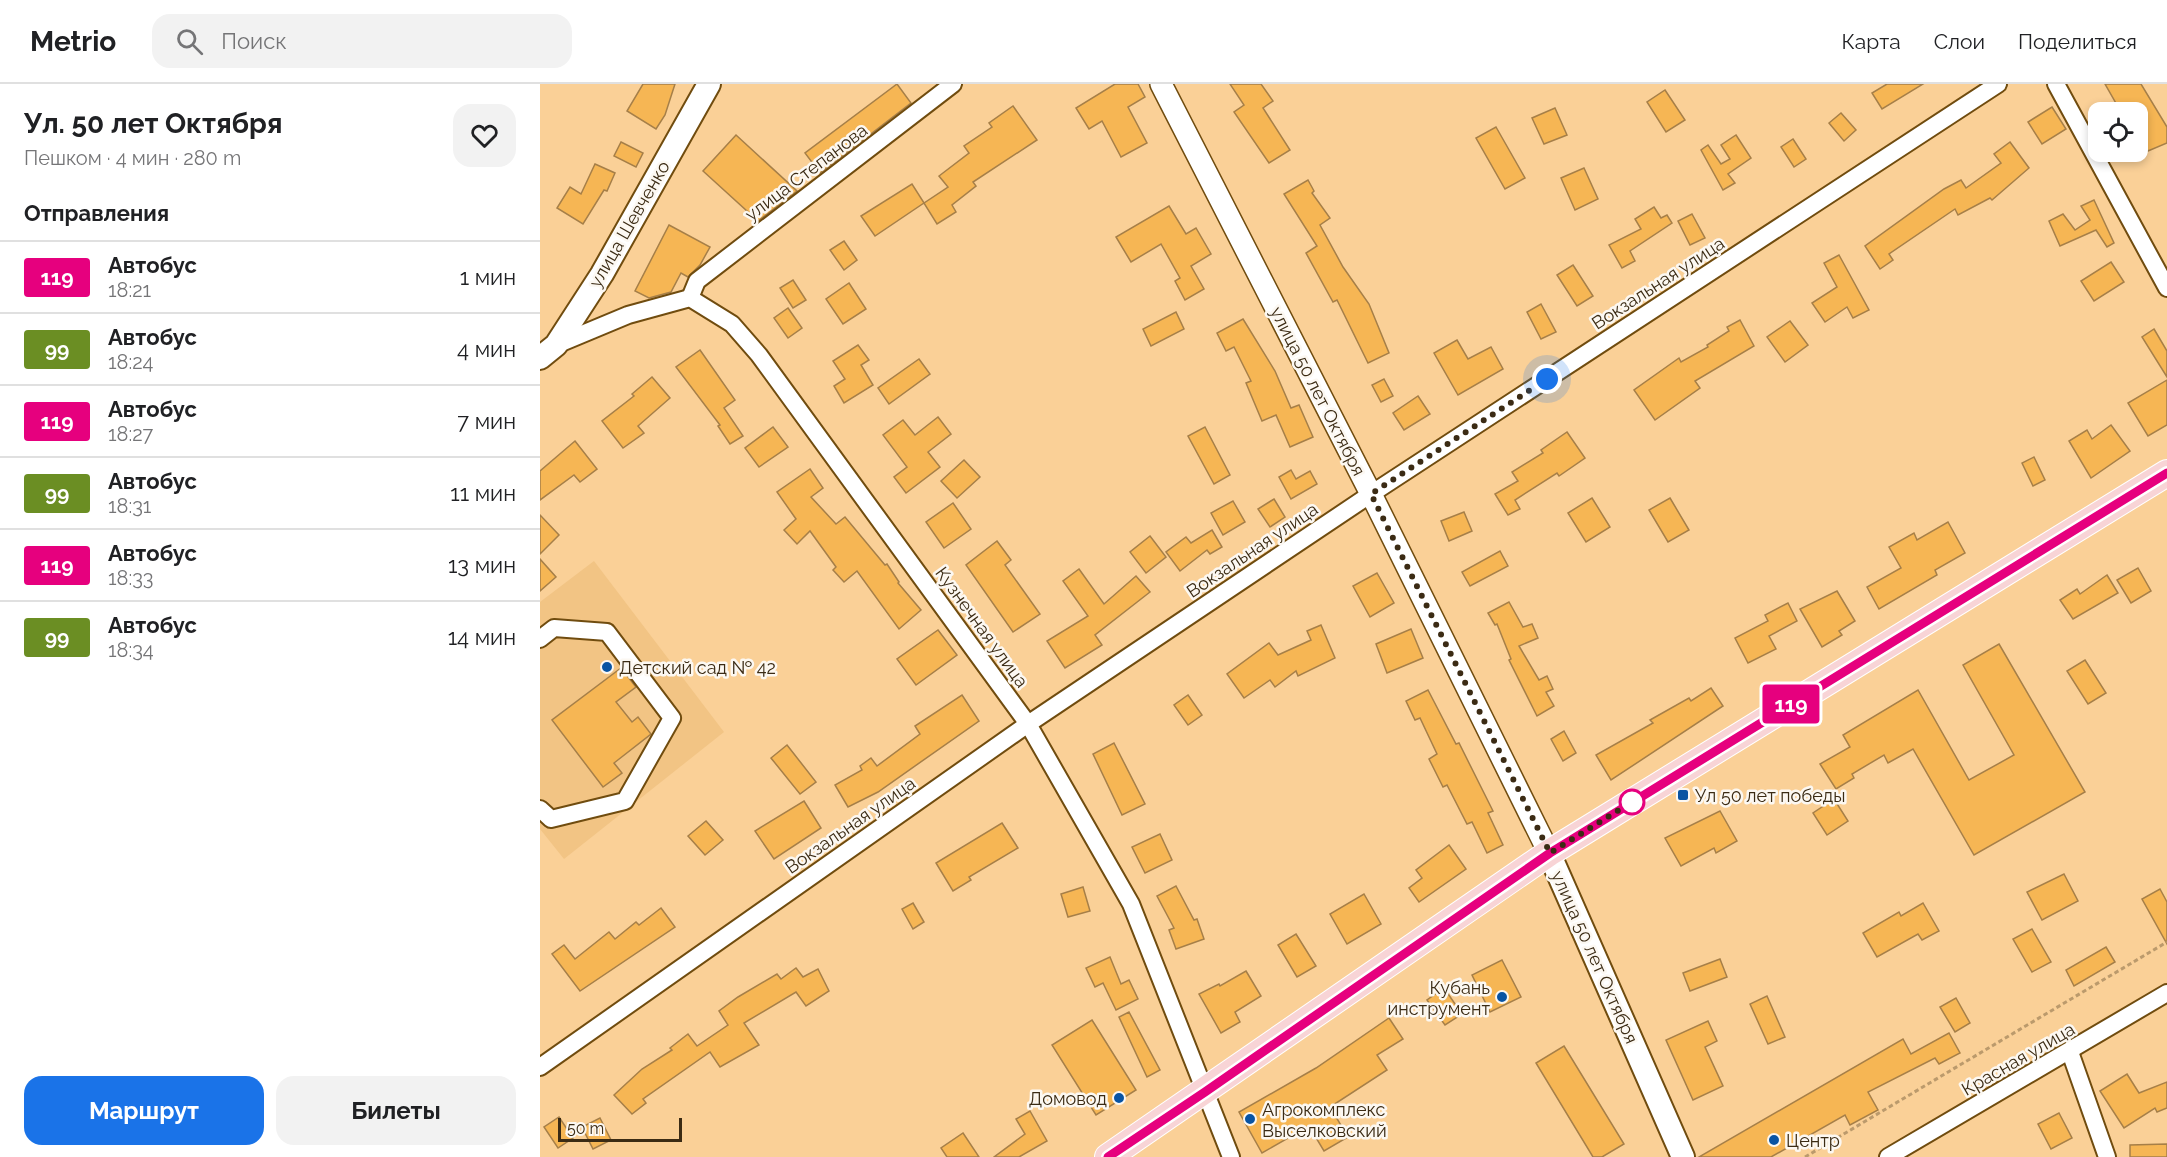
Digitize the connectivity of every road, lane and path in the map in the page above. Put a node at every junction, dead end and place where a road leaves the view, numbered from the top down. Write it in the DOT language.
graph roads {
  1 [pos="709,84"];
  2 [pos="953,84"];
  3 [pos="1161,84"];
  4 [pos="1998,84"];
  5 [pos="2056,84"];
  6 [pos="2167,288"];
  7 [pos="690,298"];
  8 [pos="548,352"];
  9 [pos="2167,473"];
  10 [pos="1371,494"];
  11 [pos="540,639"];
  12 [pos="1028,724"];
  13 [pos="540,809"];
  14 [pos="1550,853"];
  15 [pos="2167,942"];
  16 [pos="2167,993"];
  17 [pos="2070,1052"];
  18 [pos="540,1067"];
  19 [pos="1205,1092"];
  20 [pos="1108,1157"];
  21 [pos="1231,1157"];
  22 [pos="1683,1157"];
  23 [pos="1805,1157"];
  24 [pos="1888,1157"];
  25 [pos="2107,1157"];
  1 -- 8 [label="main road, улица Шевченко"];
  2 -- 7 [label="street, улица Степанова"];
  3 -- 10 [label="street, улица 50 лет Октября"];
  4 -- 10 [label="street, Вокзальная улица"];
  5 -- 6 [label="street"];
  7 -- 8 [label="street"];
  7 -- 12 [label="street, Кузнечная улица"];
  9 -- 14 [label="main road"];
  10 -- 12 [label="street, Вокзальная улица"];
  10 -- 14 [label="street, улица 50 лет Октября"];
  11 -- 13 [label="street"];
  12 -- 18 [label="street, Вокзальная улица"];
  12 -- 19 [label="street, Кузнечная улица"];
  14 -- 19 [label="main road"];
  14 -- 22 [label="main road, улица 50 лет Октября"];
  15 -- 23 [label="path"];
  16 -- 17 [label="street, Красная улица"];
  17 -- 24 [label="street, Красная улица"];
  17 -- 25 [label="street"];
  19 -- 20 [label="main road"];
  19 -- 21 [label="street, Кузнечная улица"];
}
